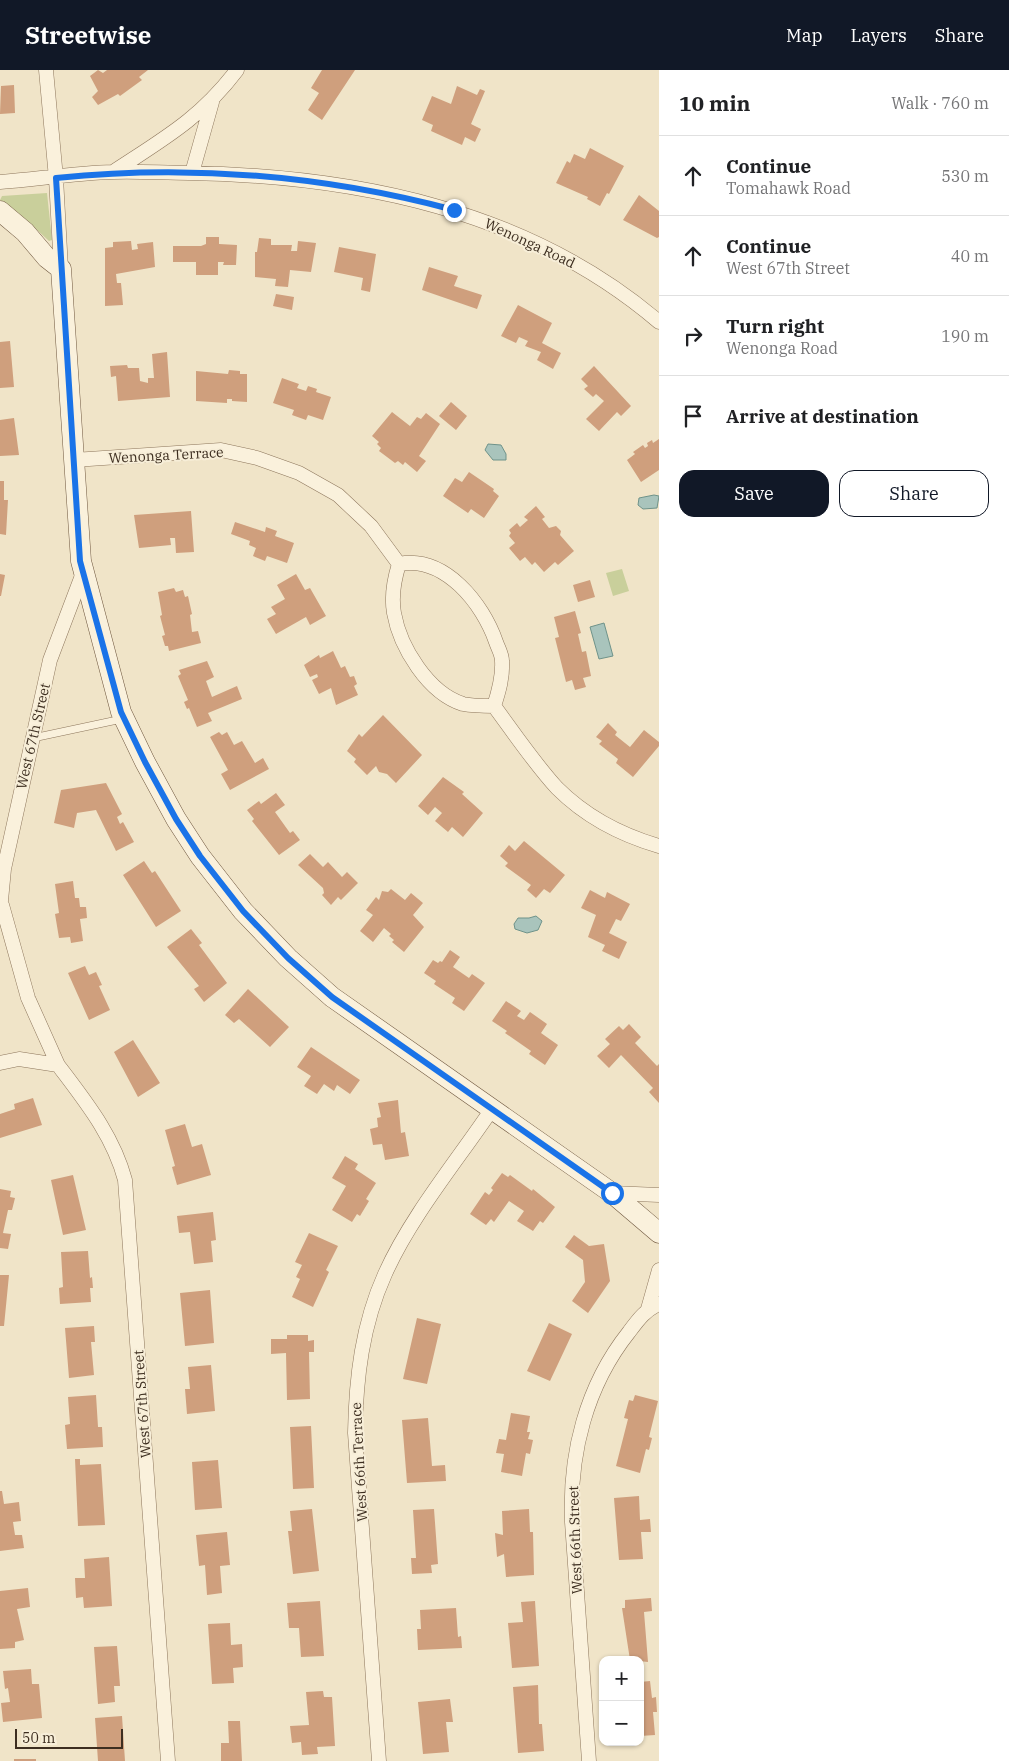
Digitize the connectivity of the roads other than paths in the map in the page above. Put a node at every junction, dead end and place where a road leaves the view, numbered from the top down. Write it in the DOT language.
graph roads {
  1 [pos="46,70"];
  2 [pos="237,70"];
  3 [pos="212,101"];
  4 [pos="113,172"];
  5 [pos="192,173"];
  6 [pos="56,178"];
  7 [pos="0,182"];
  8 [pos="0,212"];
  9 [pos="61,269"];
  10 [pos="659,322"];
  11 [pos="74,460"];
  12 [pos="399,564"];
  13 [pos="83,573"];
  14 [pos="494,706"];
  15 [pos="124,718"];
  16 [pos="33,738"];
  17 [pos="659,846"];
  18 [pos="1,908"];
  19 [pos="0,1062"];
  20 [pos="58,1065"];
  21 [pos="492,1109"];
  22 [pos="612,1193"];
  23 [pos="659,1195"];
  24 [pos="659,1234"];
  25 [pos="659,1270"];
  26 [pos="653,1306"];
  27 [pos="168,1761"];
  28 [pos="379,1761"];
  29 [pos="589,1761"];
  1 -- 6 [label="street"];
  2 -- 3 [label="street"];
  3 -- 4 [label="street"];
  3 -- 5 [label="street"];
  4 -- 5 [label="street, Wenonga Road"];
  4 -- 6 [label="street, Wenonga Road"];
  5 -- 10 [label="street, Wenonga Road"];
  6 -- 7 [label="street, Wenonga Road"];
  6 -- 9 [label="street"];
  8 -- 9 [label="street"];
  9 -- 11 [label="street"];
  11 -- 12 [label="street, Wenonga Terrace"];
  11 -- 13 [label="street"];
  12 -- 14 [label="street"];
  12 -- 14 [label="street"];
  13 -- 15 [label="street"];
  13 -- 16 [label="street, West 67th Street"];
  14 -- 17 [label="street"];
  15 -- 16 [label="lane"];
  15 -- 21 [label="street"];
  16 -- 18 [label="street, West 67th Street"];
  18 -- 20 [label="street, West 67th Street"];
  19 -- 20 [label="street"];
  20 -- 27 [label="street, West 67th Street"];
  21 -- 22 [label="street"];
  21 -- 28 [label="street, West 66th Terrace"];
  22 -- 23 [label="street"];
  22 -- 24 [label="street"];
  25 -- 26 [label="street, West 66th Street"];
  26 -- 29 [label="street, West 66th Street"];
}
